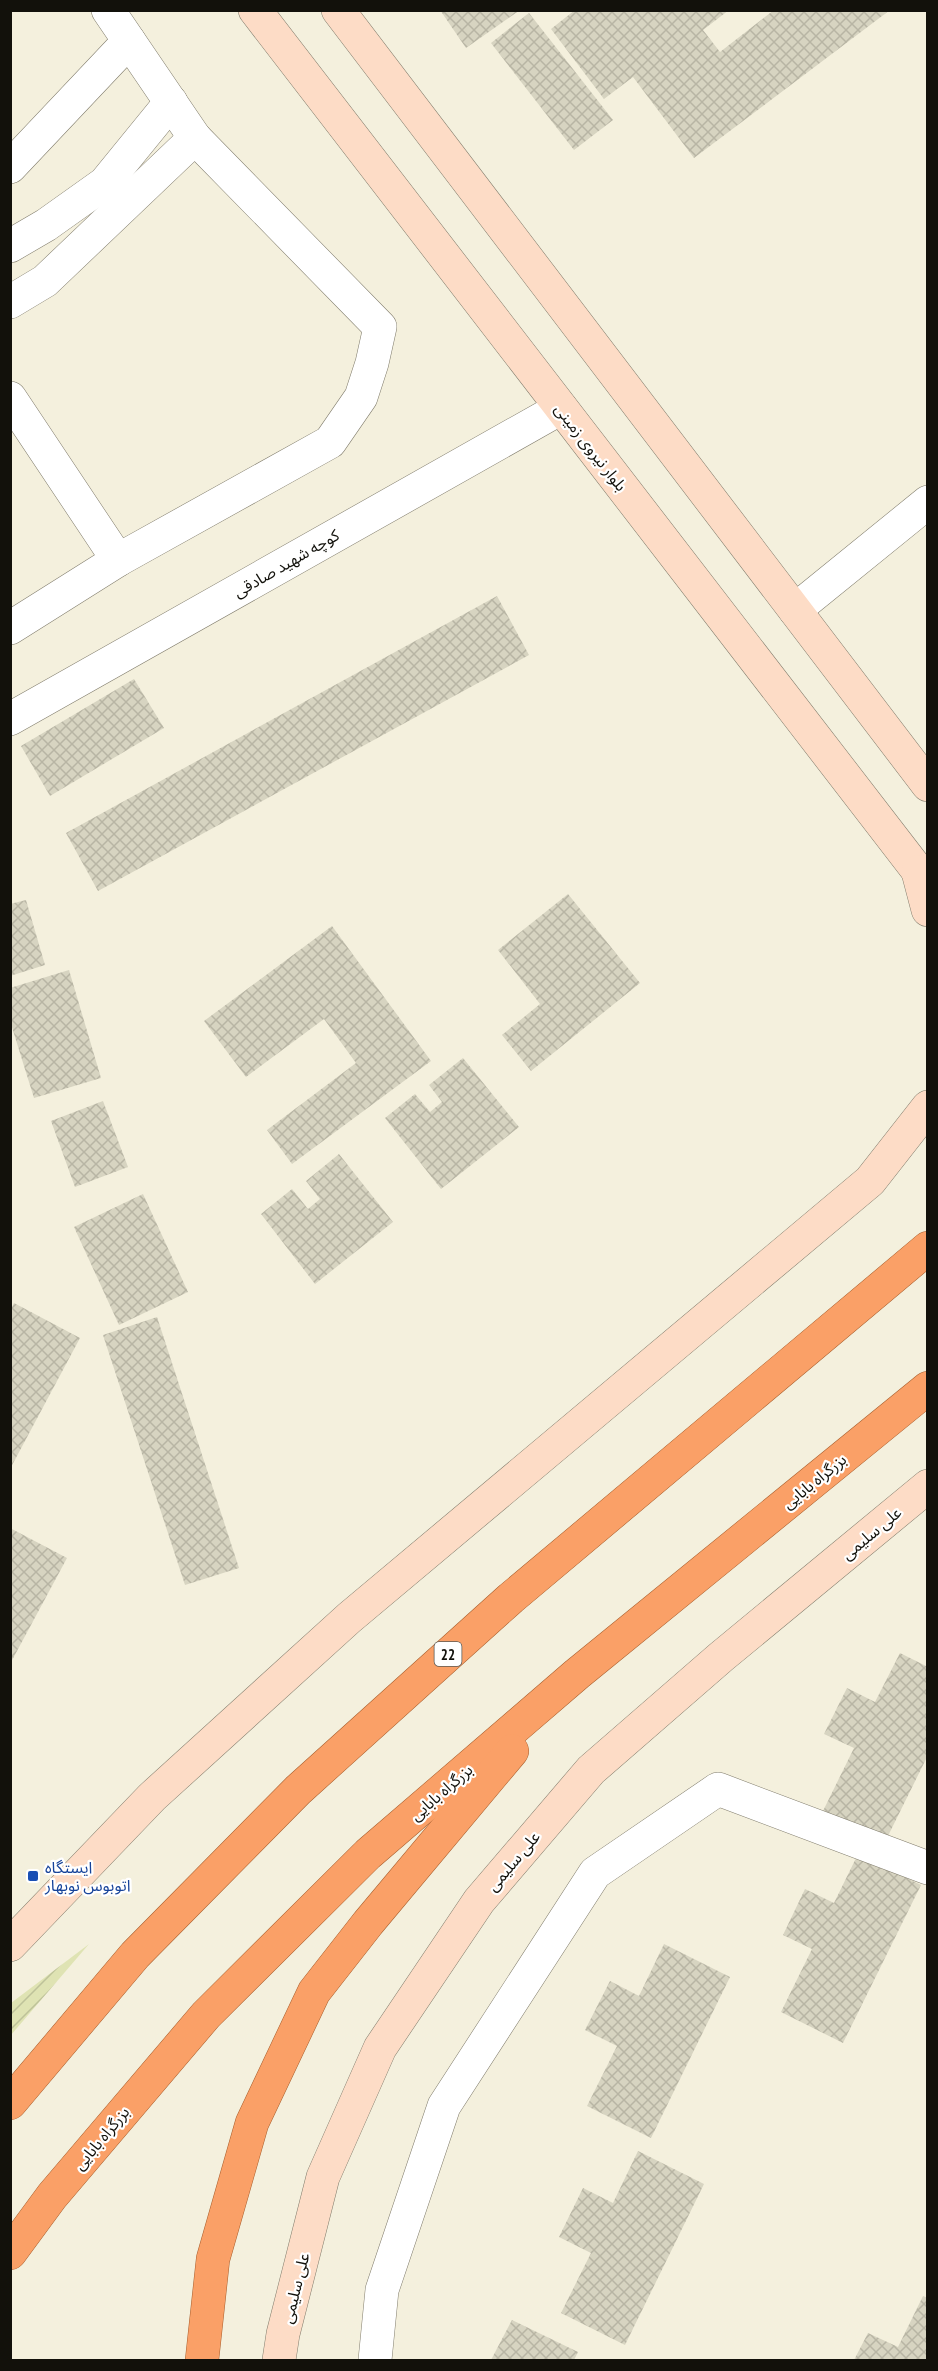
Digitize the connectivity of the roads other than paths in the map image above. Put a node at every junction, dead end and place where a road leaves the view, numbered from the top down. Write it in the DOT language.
graph roads {
  1 [pos="108,10"];
  2 [pos="255,10"];
  3 [pos="338,10"];
  4 [pos="129,41"];
  5 [pos="171,102"];
  6 [pos="195,138"];
  7 [pos="10,167"];
  8 [pos="10,246"];
  9 [pos="10,302"];
  10 [pos="10,398"];
  11 [pos="561,408"];
  12 [pos="927,502"];
  13 [pos="118,560"];
  14 [pos="795,610"];
  15 [pos="10,628"];
  16 [pos="10,719"];
  17 [pos="925,780"];
  18 [pos="923,878"];
  19 [pos="927,910"];
  20 [pos="924,1107"];
  21 [pos="927,1248"];
  22 [pos="927,1388"];
  23 [pos="927,1486"];
  24 [pos="577,1674"];
  25 [pos="927,1868"];
  26 [pos="10,1945"];
  27 [pos="10,2103"];
  28 [pos="10,2253"];
  29 [pos="202,2361"];
  30 [pos="279,2361"];
  31 [pos="375,2361"];
  1 -- 4 [label="street"];
  2 -- 11 [label="main road, بلوار نیروی زمینی"];
  3 -- 14 [label="main road"];
  4 -- 5 [label="street"];
  4 -- 7 [label="street"];
  5 -- 6 [label="street"];
  5 -- 8 [label="street"];
  6 -- 9 [label="street"];
  6 -- 13 [label="street"];
  10 -- 13 [label="street"];
  11 -- 16 [label="street, کوچه شهید صادقی"];
  11 -- 18 [label="main road, بلوار نیروی زمینی"];
  12 -- 14 [label="street"];
  13 -- 15 [label="street"];
  14 -- 17 [label="main road"];
  18 -- 19 [label="main road"];
  20 -- 26 [label="main road"];
  21 -- 27 [label="highway, 22"];
  22 -- 24 [label="highway, بزرگراه بابایی"];
  23 -- 30 [label="main road, علی سلیمی"];
  24 -- 28 [label="highway, بزرگراه بابایی"];
  24 -- 29 [label="highway"];
  25 -- 31 [label="street"];
}
